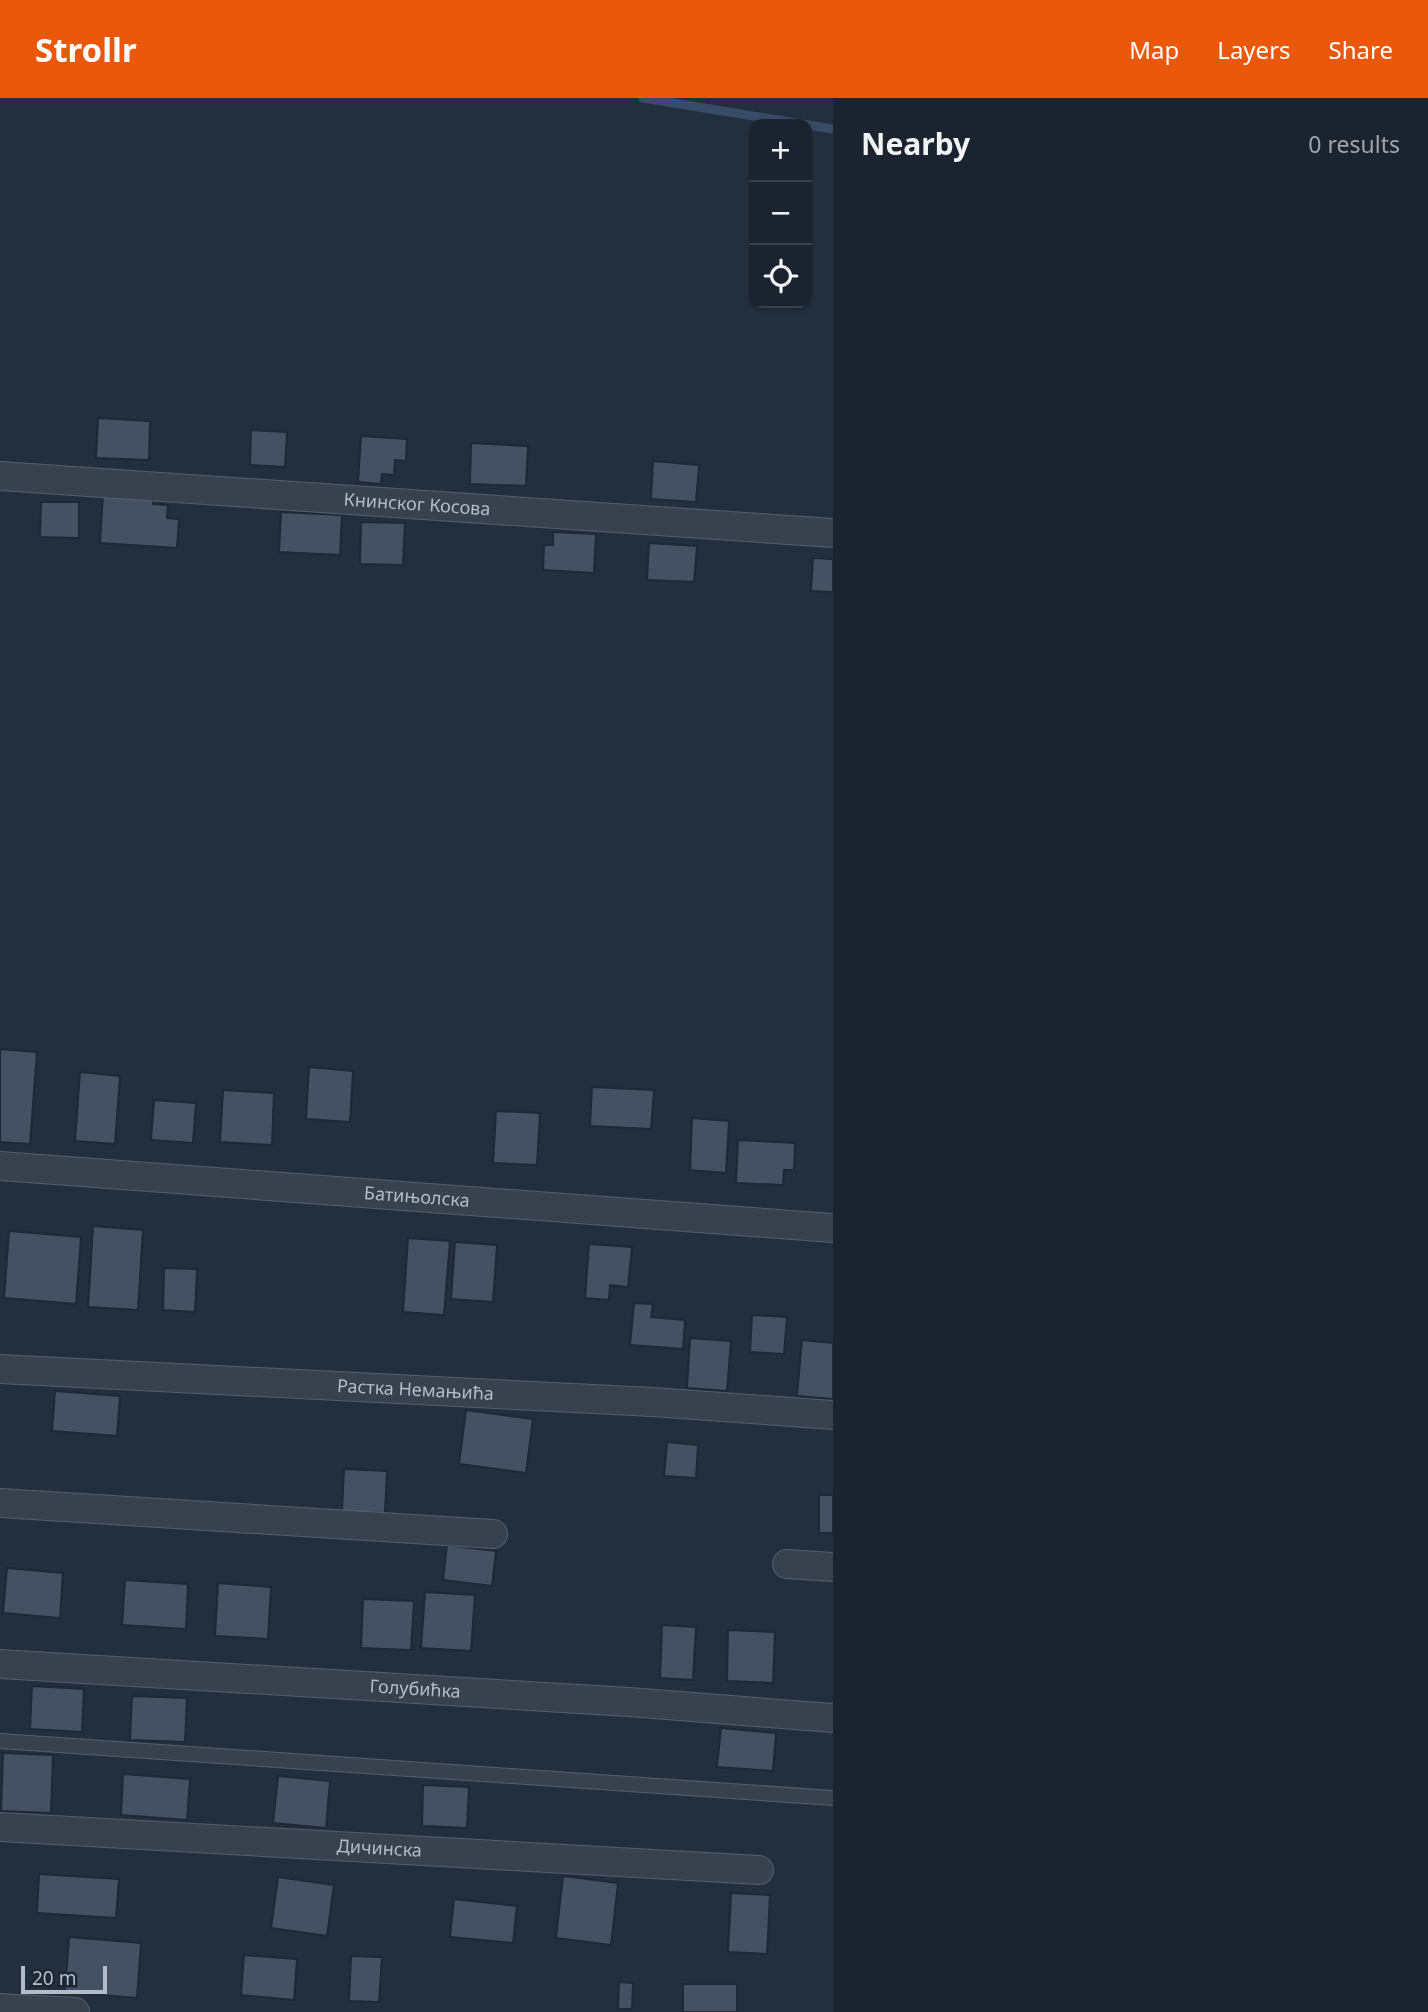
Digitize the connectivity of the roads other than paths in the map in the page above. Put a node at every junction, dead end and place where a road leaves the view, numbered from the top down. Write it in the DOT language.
graph roads {
  1 [pos="0,476"];
  2 [pos="833,533"];
  3 [pos="0,1166"];
  4 [pos="833,1228"];
  5 [pos="0,1369"];
  6 [pos="833,1415"];
  7 [pos="0,1503"];
  8 [pos="493,1534"];
  9 [pos="787,1564"];
  10 [pos="833,1567"];
  11 [pos="0,1664"];
  12 [pos="833,1718"];
  13 [pos="0,1741"];
  14 [pos="833,1798"];
  15 [pos="0,1827"];
  16 [pos="759,1870"];
  17 [pos="0,2008"];
  18 [pos="75,2012"];
  1 -- 2 [label="street, Книнског Косова"];
  3 -- 4 [label="street, Батињолска"];
  5 -- 6 [label="street, Растка Немањића"];
  7 -- 8 [label="street"];
  9 -- 10 [label="street"];
  11 -- 12 [label="street, Голубићка"];
  13 -- 14 [label="lane"];
  15 -- 16 [label="street, Дичинска"];
  17 -- 18 [label="street"];
}
